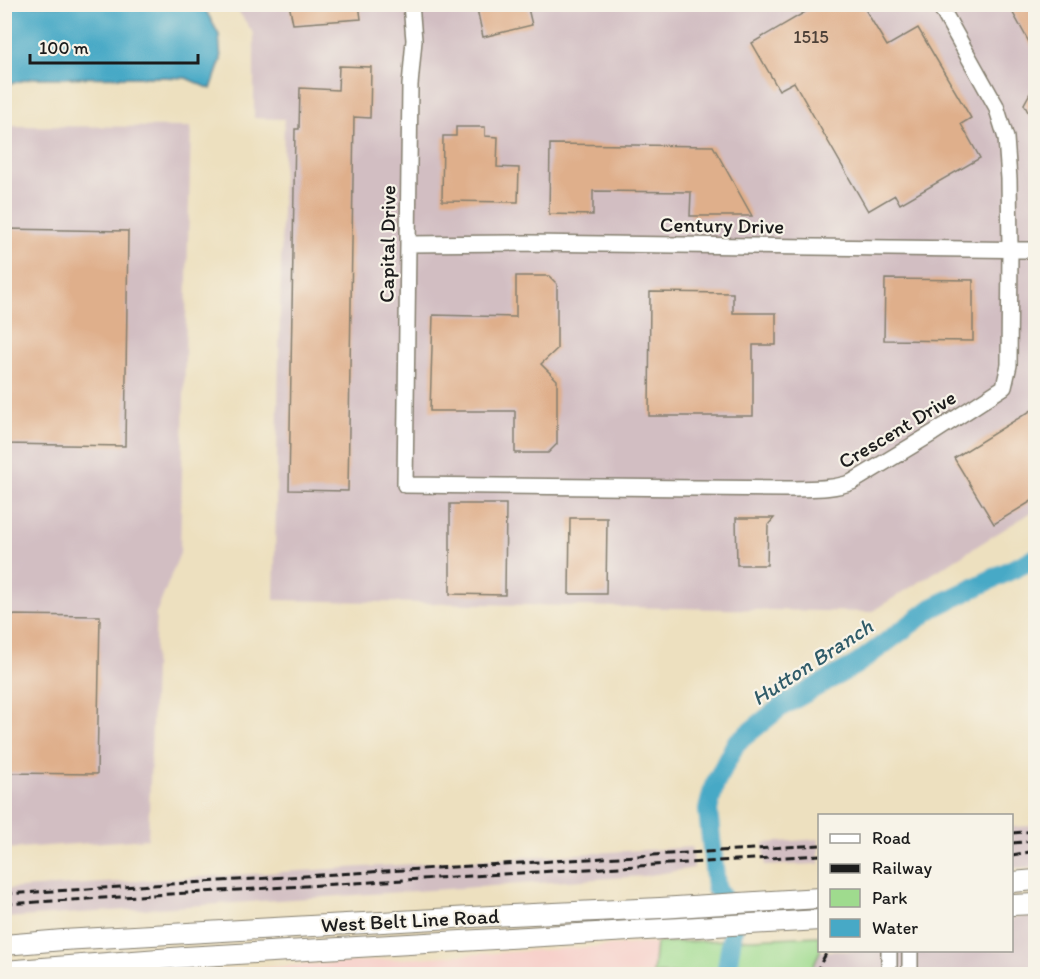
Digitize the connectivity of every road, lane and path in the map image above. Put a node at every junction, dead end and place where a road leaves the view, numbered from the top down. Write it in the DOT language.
graph roads {
  1 [pos="411,4"];
  2 [pos="939,4"];
  3 [pos="408,244"];
  4 [pos="1010,249"];
  5 [pos="1035,250"];
  6 [pos="405,485"];
  7 [pos="1035,880"];
  8 [pos="1013,882"];
  9 [pos="818,898"];
  10 [pos="1035,904"];
  11 [pos="1013,905"];
  12 [pos="471,917"];
  13 [pos="818,920"];
  14 [pos="184,934"];
  15 [pos="472,940"];
  16 [pos="4,945"];
  17 [pos="889,952"];
  18 [pos="910,952"];
  19 [pos="185,957"];
  20 [pos="4,971"];
  21 [pos="889,975"];
  22 [pos="910,975"];
  1 -- 3 [label="street, Capital Drive"];
  2 -- 4 [label="street, Crescent Drive"];
  3 -- 4 [label="street, Century Drive"];
  3 -- 6 [label="street, Capital Drive"];
  4 -- 5 [label="street, Century Drive"];
  4 -- 6 [label="street, Crescent Drive"];
  7 -- 8 [label="main road"];
  9 -- 12 [label="main road, West Belt Line Road"];
  10 -- 11 [label="main road"];
  12 -- 14 [label="main road, West Belt Line Road"];
  12 -- 15 [label="main road"];
  13 -- 15 [label="main road, West Belt Line Road"];
  14 -- 16 [label="main road, West Belt Line Road"];
  14 -- 19 [label="main road"];
  15 -- 19 [label="main road, West Belt Line Road"];
  17 -- 21 [label="street"];
  18 -- 22 [label="street"];
  19 -- 20 [label="main road, West Belt Line Road"];
}
